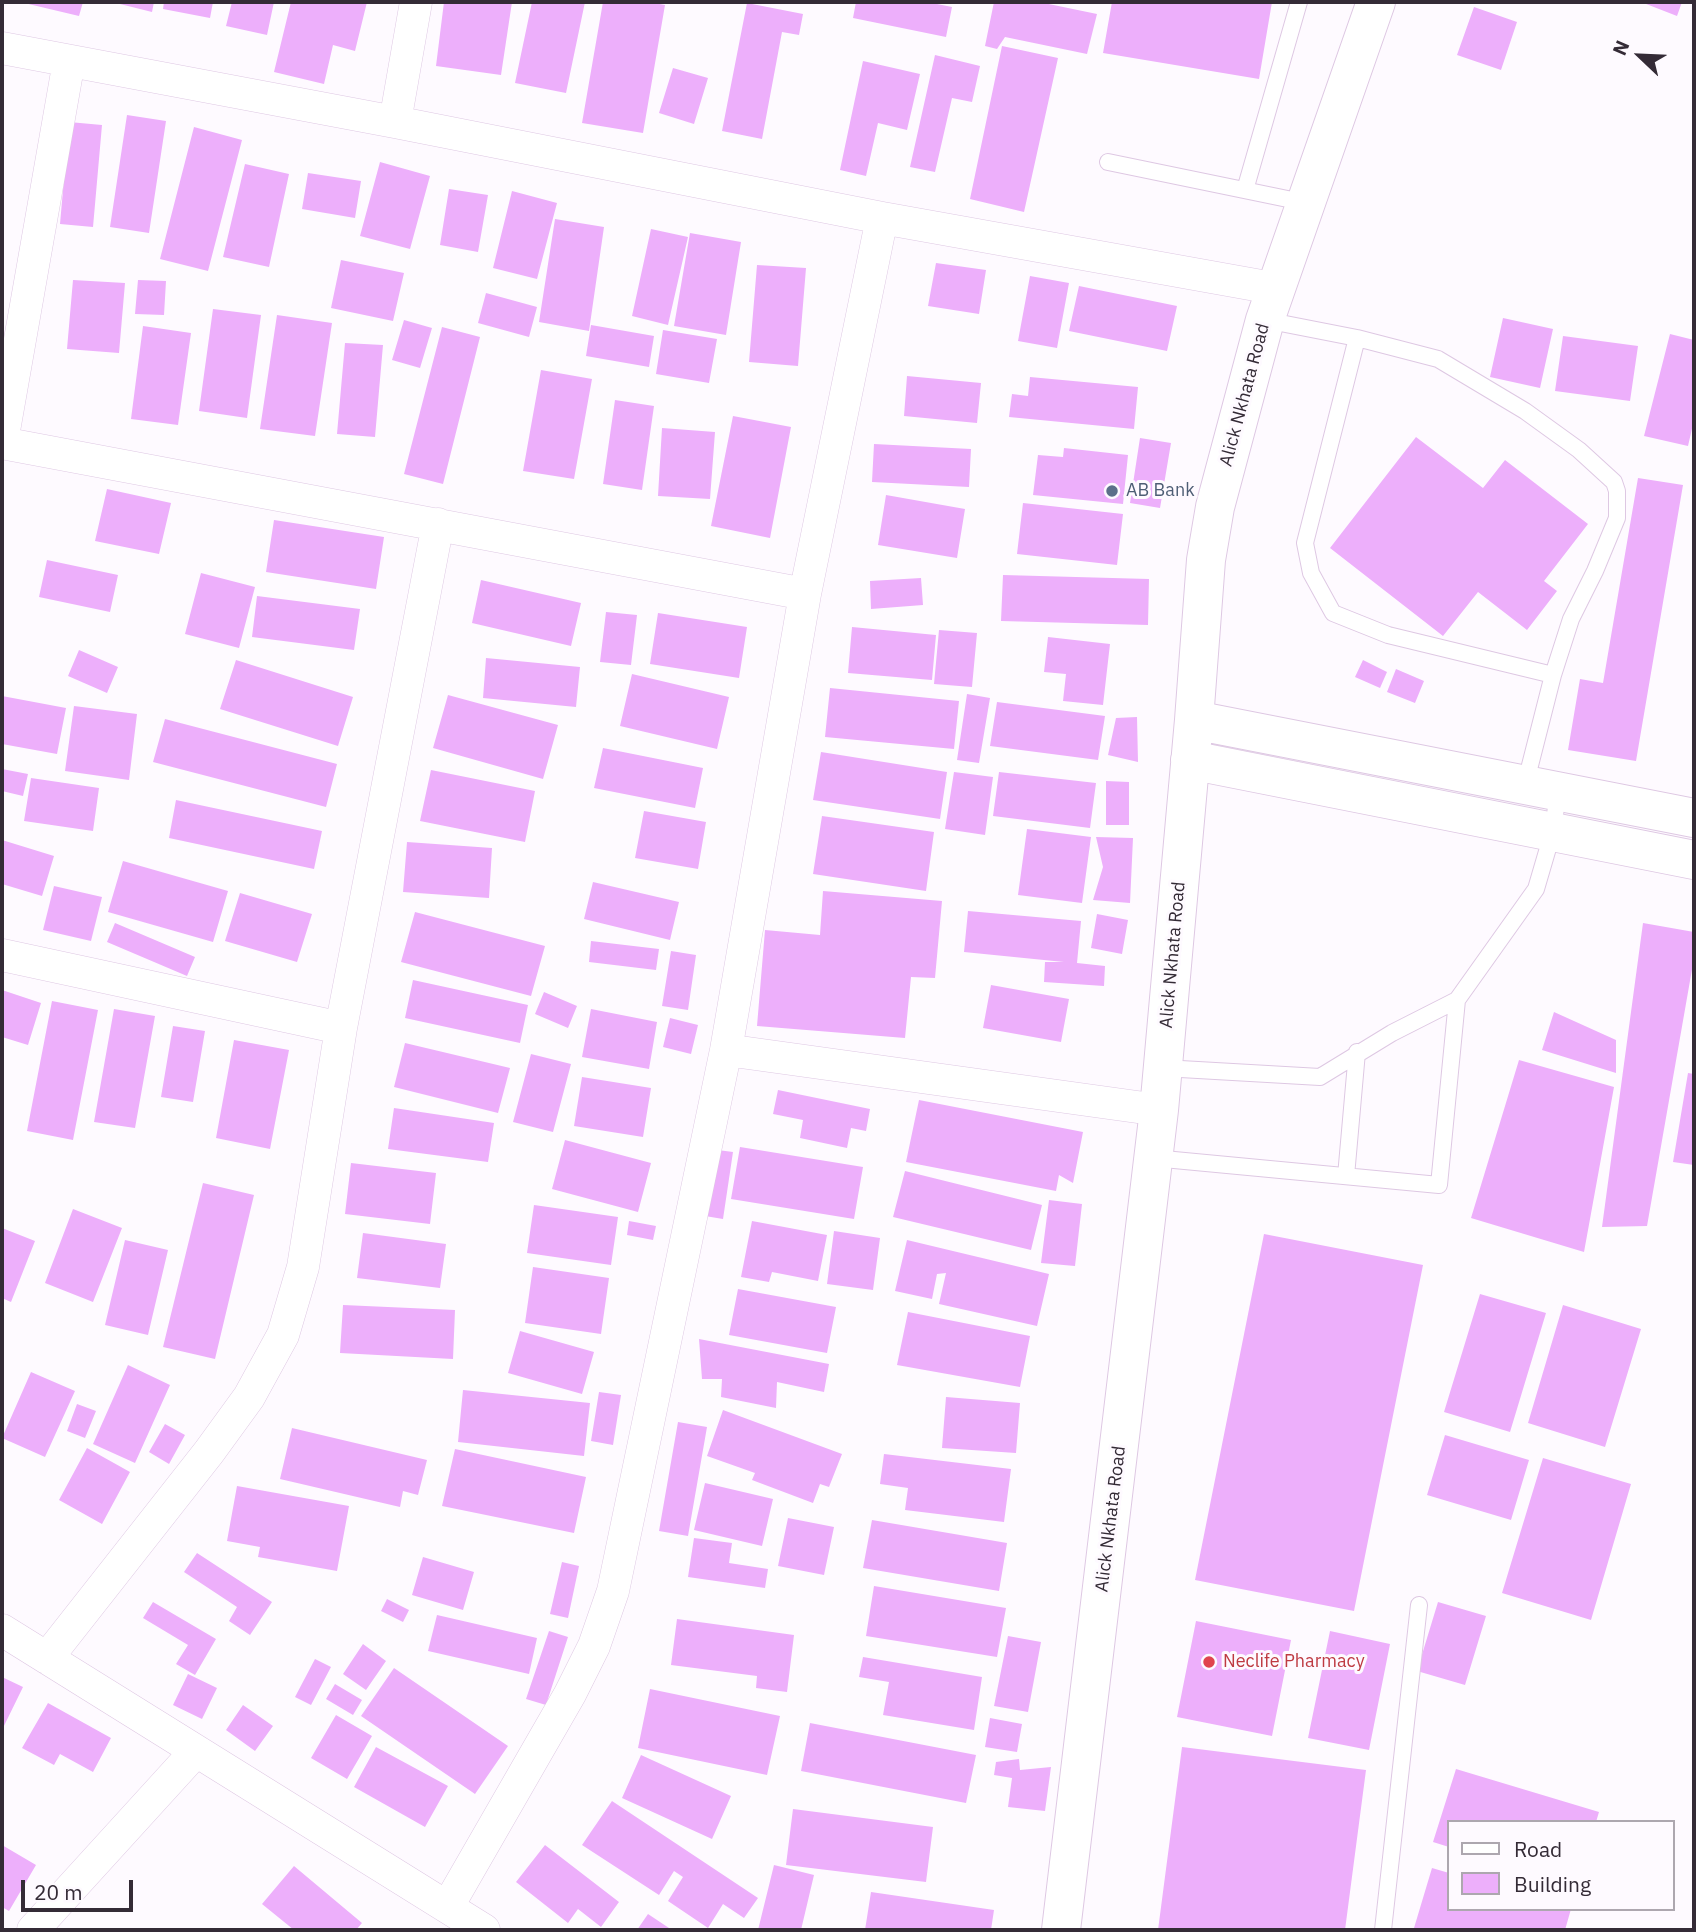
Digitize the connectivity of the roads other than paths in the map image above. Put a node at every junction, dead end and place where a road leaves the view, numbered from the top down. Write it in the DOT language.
graph roads {
  1 [pos="416,2"];
  2 [pos="1299,2"];
  3 [pos="1376,2"];
  4 [pos="2,48"];
  5 [pos="69,61"];
  6 [pos="395,122"];
  7 [pos="1108,162"];
  8 [pos="1245,190"];
  9 [pos="1307,203"];
  10 [pos="882,218"];
  11 [pos="1271,305"];
  12 [pos="1357,338"];
  13 [pos="2,442"];
  14 [pos="439,524"];
  15 [pos="805,594"];
  16 [pos="1553,675"];
  17 [pos="1194,720"];
  18 [pos="1191,760"];
  19 [pos="1541,788"];
  20 [pos="1694,818"];
  21 [pos="1553,831"];
  22 [pos="1694,860"];
  23 [pos="2,955"];
  24 [pos="1457,1000"];
  25 [pos="341,1028"];
  26 [pos="726,1050"];
  27 [pos="1357,1052"];
  28 [pos="1163,1068"];
  29 [pos="1159,1110"];
  30 [pos="1153,1158"];
  31 [pos="1346,1176"];
  32 [pos="1419,1605"];
  33 [pos="2,1630"];
  34 [pos="47,1658"];
  35 [pos="196,1751"];
  36 [pos="448,1906"];
  37 [pos="33,1930"];
  38 [pos="484,1930"];
  39 [pos="1061,1930"];
  40 [pos="1383,1930"];
  1 -- 6 [label="street"];
  2 -- 8 [label="lane"];
  3 -- 9 [label="main road, Alick Nkhata Road"];
  4 -- 5 [label="street"];
  5 -- 6 [label="street"];
  5 -- 13 [label="street"];
  6 -- 10 [label="street"];
  7 -- 8 [label="lane"];
  8 -- 9 [label="lane"];
  9 -- 11 [label="main road, Alick Nkhata Road"];
  10 -- 11 [label="street"];
  10 -- 15 [label="street"];
  11 -- 12 [label="lane"];
  11 -- 17 [label="main road, Alick Nkhata Road"];
  12 -- 16 [label="lane"];
  12 -- 16 [label="lane"];
  13 -- 14 [label="street"];
  14 -- 15 [label="street"];
  14 -- 25 [label="street"];
  15 -- 26 [label="street"];
  16 -- 19 [label="lane"];
  17 -- 18 [label="main road, Alick Nkhata Road"];
  17 -- 19 [label="main road"];
  18 -- 21 [label="main road"];
  18 -- 28 [label="main road, Alick Nkhata Road"];
  19 -- 20 [label="main road"];
  19 -- 21 [label="lane"];
  21 -- 22 [label="main road"];
  21 -- 24 [label="lane"];
  23 -- 25 [label="street"];
  24 -- 27 [label="lane"];
  24 -- 31 [label="lane"];
  25 -- 34 [label="street"];
  26 -- 29 [label="street"];
  26 -- 36 [label="street"];
  27 -- 28 [label="lane"];
  27 -- 31 [label="lane"];
  28 -- 29 [label="main road, Alick Nkhata Road"];
  29 -- 30 [label="main road, Alick Nkhata Road"];
  30 -- 31 [label="lane"];
  30 -- 39 [label="main road, Alick Nkhata Road"];
  32 -- 40 [label="lane"];
  33 -- 34 [label="street"];
  34 -- 35 [label="street"];
  35 -- 36 [label="street"];
  35 -- 37 [label="street"];
  36 -- 38 [label="street"];
}
